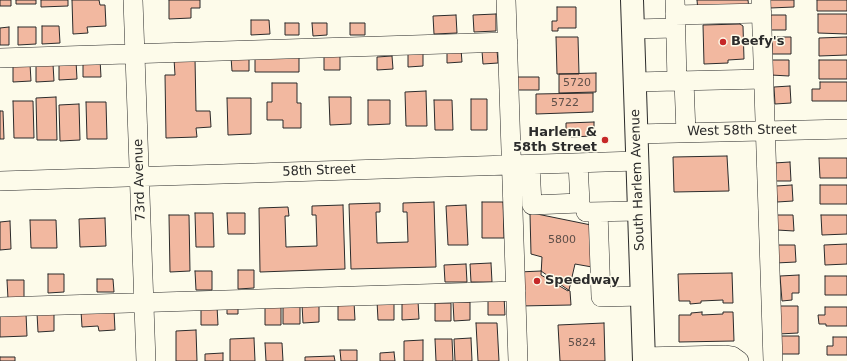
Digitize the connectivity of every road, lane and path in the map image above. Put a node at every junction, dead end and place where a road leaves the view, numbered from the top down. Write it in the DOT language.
graph roads {
  1 [pos="133,0"];
  2 [pos="506,0"];
  3 [pos="632,0"];
  4 [pos="762,6"];
  5 [pos="675,14"];
  6 [pos="633,29"];
  7 [pos="508,42"];
  8 [pos="135,53"];
  9 [pos="0,58"];
  10 [pos="764,78"];
  11 [pos="681,81"];
  12 [pos="635,82"];
  13 [pos="847,129"];
  14 [pos="765,131"];
  15 [pos="686,133"];
  16 [pos="636,134"];
  17 [pos="637,161"];
  18 [pos="578,163"];
  19 [pos="521,165"];
  20 [pos="139,176"];
  21 [pos="0,181"];
  22 [pos="580,203"];
  23 [pos="639,211"];
  24 [pos="598,212"];
  25 [pos="516,291"];
  26 [pos="642,296"];
  27 [pos="144,303"];
  28 [pos="0,307"];
  29 [pos="643,359"];
  30 [pos="146,361"];
  31 [pos="518,361"];
  32 [pos="739,361"];
  33 [pos="773,361"];
  1 -- 8 [label="street, 73rd Avenue"];
  2 -- 7 [label="street"];
  3 -- 6 [label="main road, South Harlem Avenue"];
  4 -- 5 [label="street"];
  4 -- 10 [label="street"];
  5 -- 6 [label="street"];
  5 -- 11 [label="street"];
  6 -- 12 [label="main road, South Harlem Avenue"];
  7 -- 8 [label="street"];
  7 -- 19 [label="street"];
  8 -- 9 [label="street"];
  8 -- 20 [label="street, 73rd Avenue"];
  10 -- 11 [label="street"];
  10 -- 14 [label="street"];
  11 -- 12 [label="street"];
  11 -- 15 [label="street"];
  12 -- 16 [label="main road, South Harlem Avenue"];
  13 -- 14 [label="street, West 58th Street"];
  14 -- 15 [label="street, West 58th Street"];
  14 -- 33 [label="street"];
  15 -- 16 [label="street, West 58th Street"];
  16 -- 17 [label="main road, South Harlem Avenue"];
  17 -- 18 [label="street, 58th Street"];
  17 -- 23 [label="main road, South Harlem Avenue"];
  18 -- 19 [label="street, 58th Street"];
  18 -- 22 [label="street"];
  19 -- 20 [label="street, 58th Street"];
  19 -- 22 [label="street"];
  19 -- 25 [label="street"];
  20 -- 21 [label="street, 58th Street"];
  20 -- 27 [label="street, 73rd Avenue"];
  22 -- 24 [label="street"];
  23 -- 24 [label="street"];
  23 -- 26 [label="main road, South Harlem Avenue"];
  24 -- 26 [label="street"];
  25 -- 27 [label="street"];
  25 -- 31 [label="street"];
  26 -- 29 [label="main road, South Harlem Avenue"];
  27 -- 28 [label="street"];
  27 -- 30 [label="street, 73rd Avenue"];
  29 -- 32 [label="street"];
}
